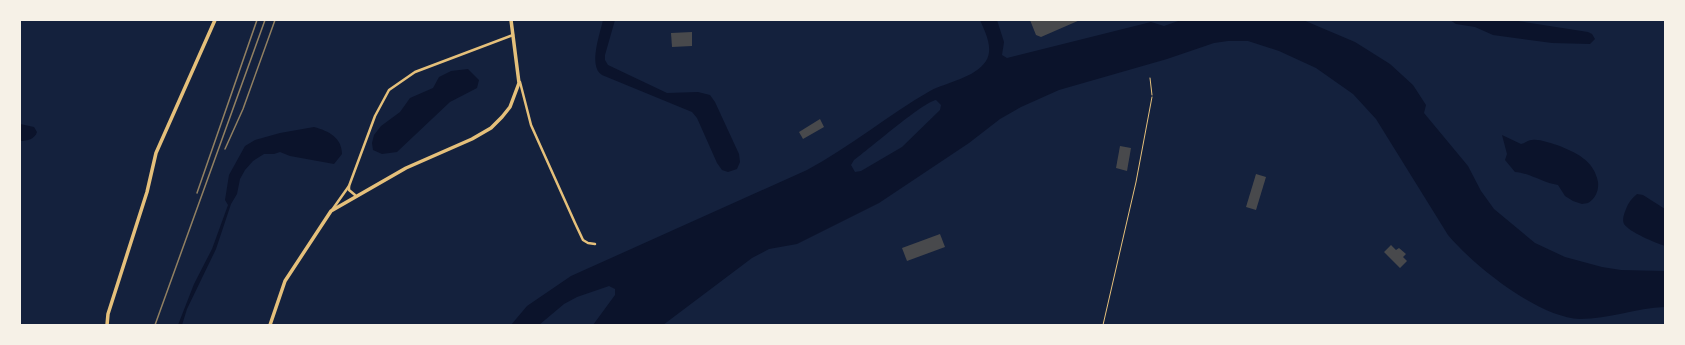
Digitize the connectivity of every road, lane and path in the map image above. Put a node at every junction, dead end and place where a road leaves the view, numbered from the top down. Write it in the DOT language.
graph roads {
  1 [pos="215,20"];
  2 [pos="511,20"];
  3 [pos="513,35"];
  4 [pos="518,78"];
  5 [pos="1150,78"];
  6 [pos="1152,97"];
  7 [pos="349,186"];
  8 [pos="355,196"];
  9 [pos="332,211"];
  10 [pos="595,244"];
  11 [pos="107,325"];
  12 [pos="270,325"];
  13 [pos="1104,325"];
  1 -- 11 [label="main road"];
  2 -- 3 [label="main road"];
  3 -- 4 [label="main road"];
  3 -- 7 [label="street"];
  4 -- 8 [label="main road"];
  4 -- 10 [label="street"];
  5 -- 6 [label="path"];
  6 -- 13 [label="lane"];
  7 -- 8 [label="street"];
  7 -- 9 [label="street"];
  8 -- 9 [label="main road"];
  9 -- 12 [label="main road"];
}
